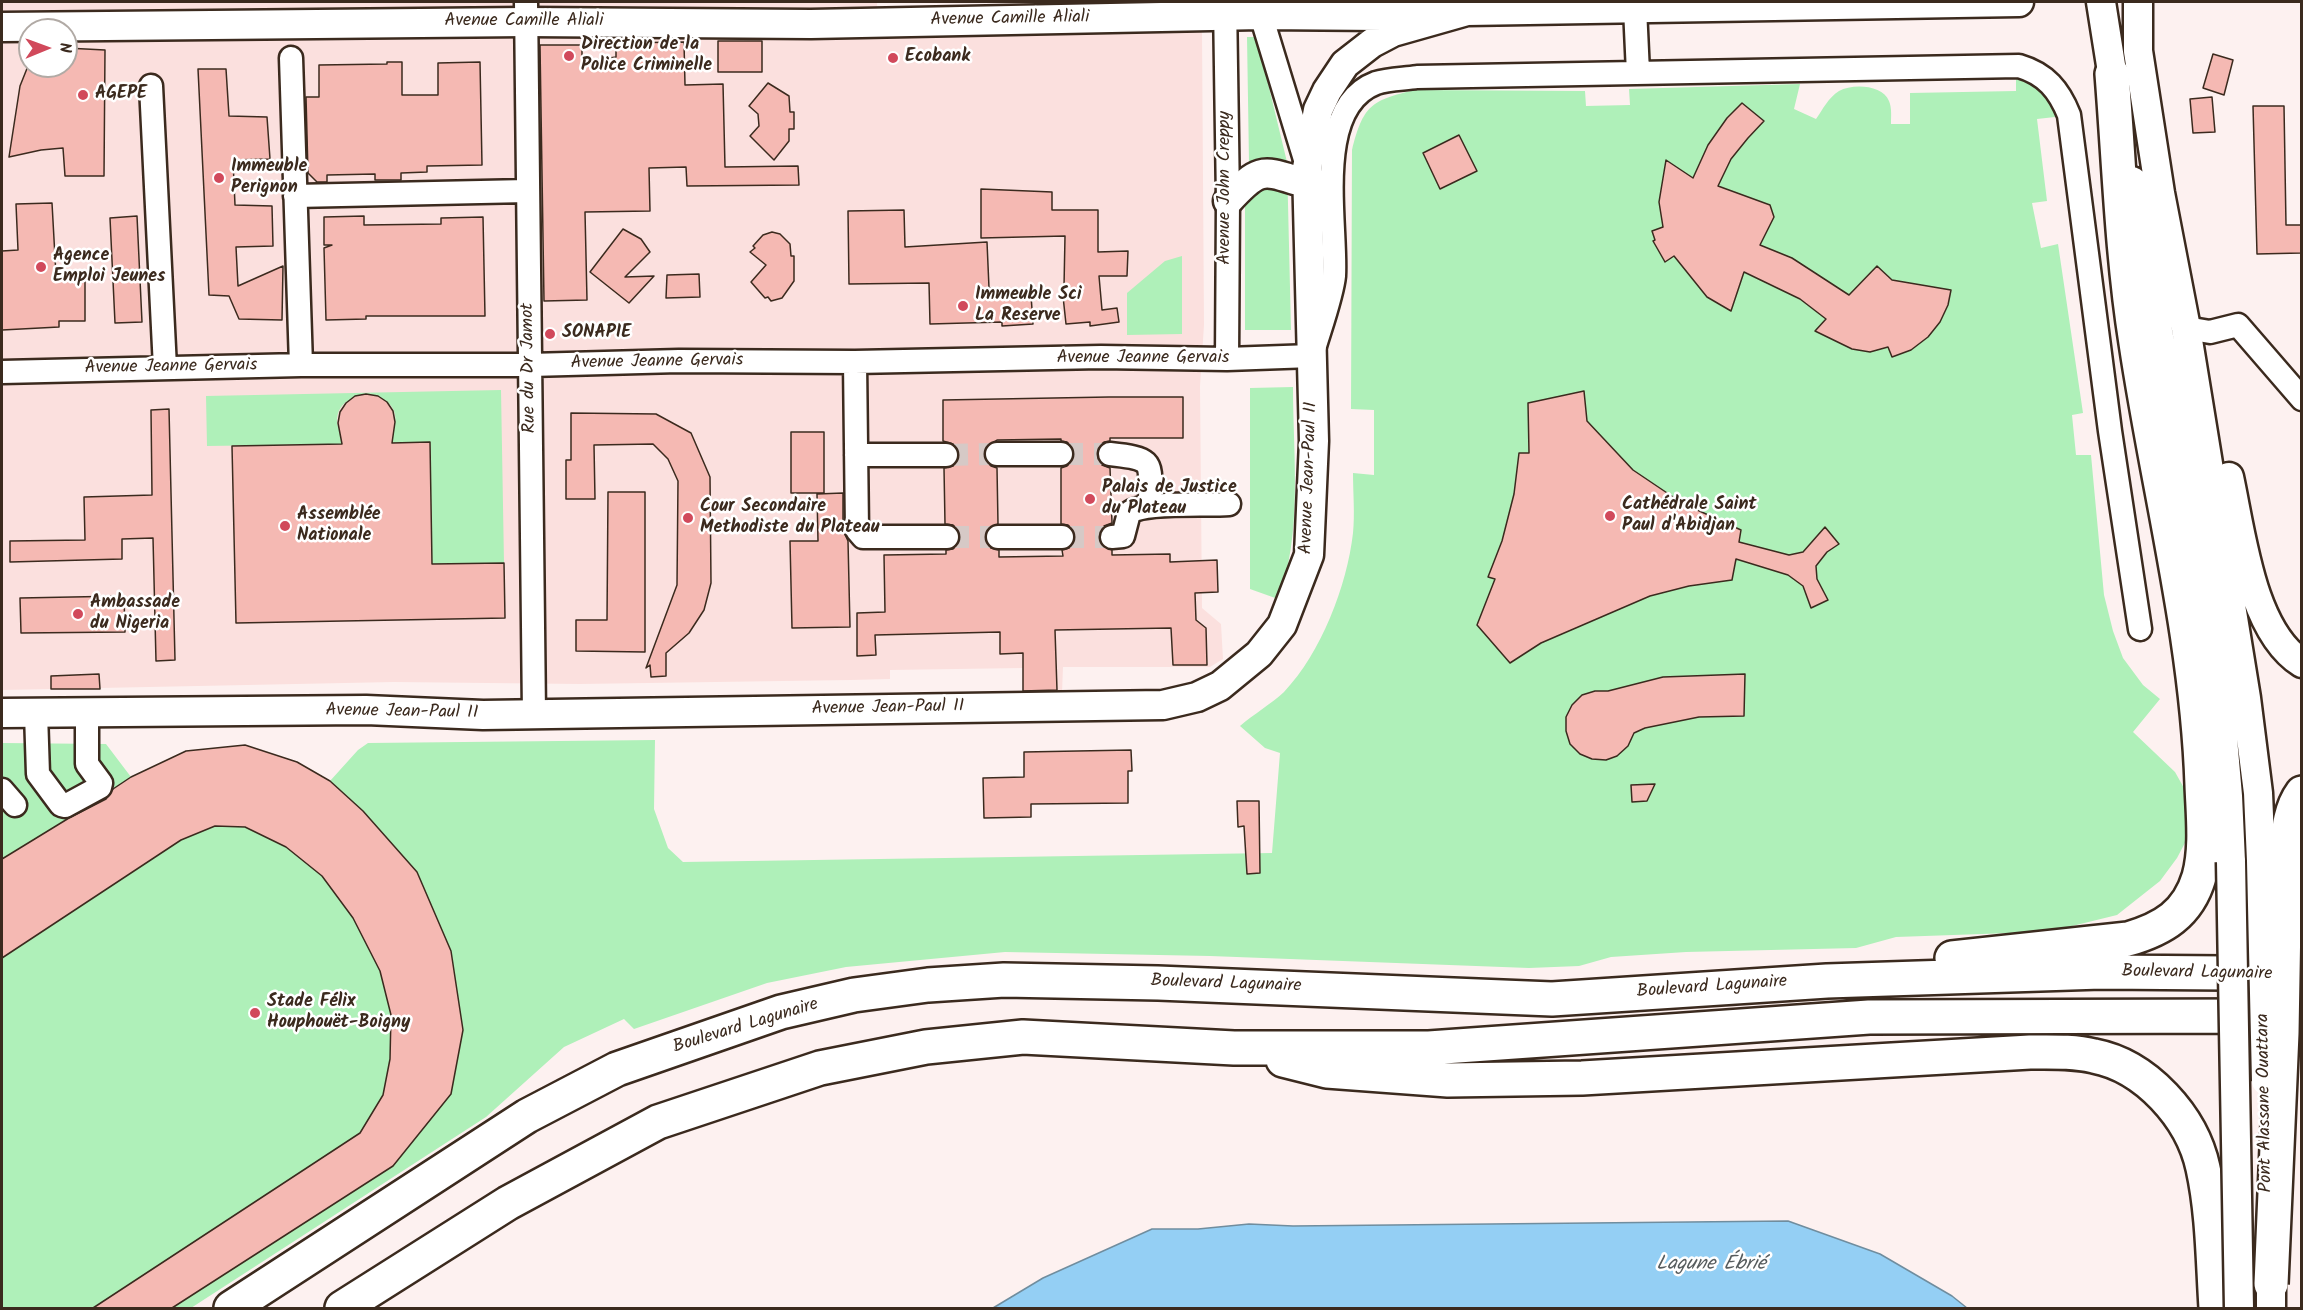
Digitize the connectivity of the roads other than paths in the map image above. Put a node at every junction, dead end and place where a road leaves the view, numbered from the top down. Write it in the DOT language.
graph roads {
  1 [pos="2019,2"];
  2 [pos="2101,2"];
  3 [pos="2138,2"];
  4 [pos="1259,8"];
  5 [pos="1635,8"];
  6 [pos="1225,9"];
  7 [pos="1467,11"];
  8 [pos="526,12"];
  9 [pos="2,27"];
  10 [pos="291,58"];
  11 [pos="1638,73"];
  12 [pos="2112,74"];
  13 [pos="151,86"];
  14 [pos="1308,176"];
  15 [pos="527,191"];
  16 [pos="295,196"];
  17 [pos="1228,201"];
  18 [pos="2186,328"];
  19 [pos="1312,356"];
  20 [pos="1227,359"];
  21 [pos="855,362"];
  22 [pos="301,364"];
  23 [pos="530,365"];
  24 [pos="165,368"];
  25 [pos="2,372"];
  26 [pos="2301,399"];
  27 [pos="997,454"];
  28 [pos="1060,454"];
  29 [pos="1110,454"];
  30 [pos="856,455"];
  31 [pos="946,455"];
  32 [pos="1150,504"];
  33 [pos="1229,504"];
  34 [pos="947,537"];
  35 [pos="998,537"];
  36 [pos="1062,537"];
  37 [pos="1112,537"];
  38 [pos="2140,629"];
  39 [pos="2301,663"];
  40 [pos="2,713"];
  41 [pos="36,713"];
  42 [pos="87,713"];
  43 [pos="534,714"];
  44 [pos="2301,793"];
  45 [pos="2273,861"];
  46 [pos="2301,963"];
  47 [pos="2227,973"];
  48 [pos="2301,977"];
  49 [pos="1827,981"];
  50 [pos="2301,1018"];
  51 [pos="1234,1048"];
  52 [pos="2271,1296"];
  53 [pos="231,1308"];
  54 [pos="342,1308"];
  55 [pos="2216,1308"];
  56 [pos="2239,1308"];
  1 -- 5 [label="main road, Avenue Camille Aliali"];
  2 -- 12 [label="main road, Pont Alassane Ouattara"];
  3 -- 18 [label="main road"];
  4 -- 6 [label="main road, Avenue Camille Aliali"];
  4 -- 7 [label="main road, Avenue Camille Aliali"];
  4 -- 14 [label="street, Avenue Jean-Paul II"];
  5 -- 7 [label="main road, Avenue Camille Aliali"];
  5 -- 11 [label="street"];
  6 -- 8 [label="main road, Avenue Camille Aliali"];
  6 -- 17 [label="street, Avenue John Creppy"];
  7 -- 14 [label="main road, Avenue Jean-Paul II"];
  8 -- 9 [label="main road, Avenue Camille Aliali"];
  8 -- 15 [label="street, Rue du Dr Jamot"];
  10 -- 16 [label="street"];
  11 -- 19 [label="street"];
  11 -- 38 [label="street"];
  12 -- 49 [label="highway"];
  12 -- 56 [label="main road, Pont Alassane Ouattara, bridge"];
  13 -- 24 [label="street"];
  14 -- 17 [label="main road"];
  14 -- 19 [label="main road, Avenue Jean-Paul II"];
  15 -- 16 [label="street"];
  15 -- 23 [label="street, Rue du Dr Jamot"];
  16 -- 22 [label="street"];
  17 -- 20 [label="street, Avenue John Creppy"];
  18 -- 26 [label="street"];
  18 -- 39 [label="main road"];
  18 -- 45 [label="main road"];
  19 -- 20 [label="street, Avenue Jeanne Gervais"];
  19 -- 43 [label="main road, Avenue Jean-Paul II"];
  20 -- 21 [label="street, Avenue Jeanne Gervais"];
  21 -- 23 [label="street, Avenue Jeanne Gervais"];
  21 -- 30 [label="street"];
  22 -- 23 [label="street, Avenue Jeanne Gervais"];
  22 -- 24 [label="street, Avenue Jeanne Gervais"];
  23 -- 43 [label="street, Rue du Dr Jamot"];
  24 -- 25 [label="street, Avenue Jeanne Gervais"];
  27 -- 28 [label="street"];
  29 -- 32 [label="street"];
  30 -- 31 [label="street"];
  30 -- 34 [label="street"];
  32 -- 33 [label="street"];
  32 -- 37 [label="street"];
  35 -- 36 [label="street"];
  40 -- 41 [label="main road, Avenue Jean-Paul II"];
  41 -- 42 [label="main road, Avenue Jean-Paul II"];
  41 -- 42 [label="street"];
  42 -- 43 [label="main road, Avenue Jean-Paul II"];
  44 -- 45 [label="highway"];
  45 -- 52 [label="highway, bridge"];
  46 -- 47 [label="highway"];
  47 -- 48 [label="highway, Boulevard Lagunaire"];
  47 -- 49 [label="highway, Boulevard Lagunaire"];
  49 -- 53 [label="highway, Boulevard Lagunaire"];
  50 -- 51 [label="highway"];
  51 -- 54 [label="highway"];
  51 -- 55 [label="highway"];
}
